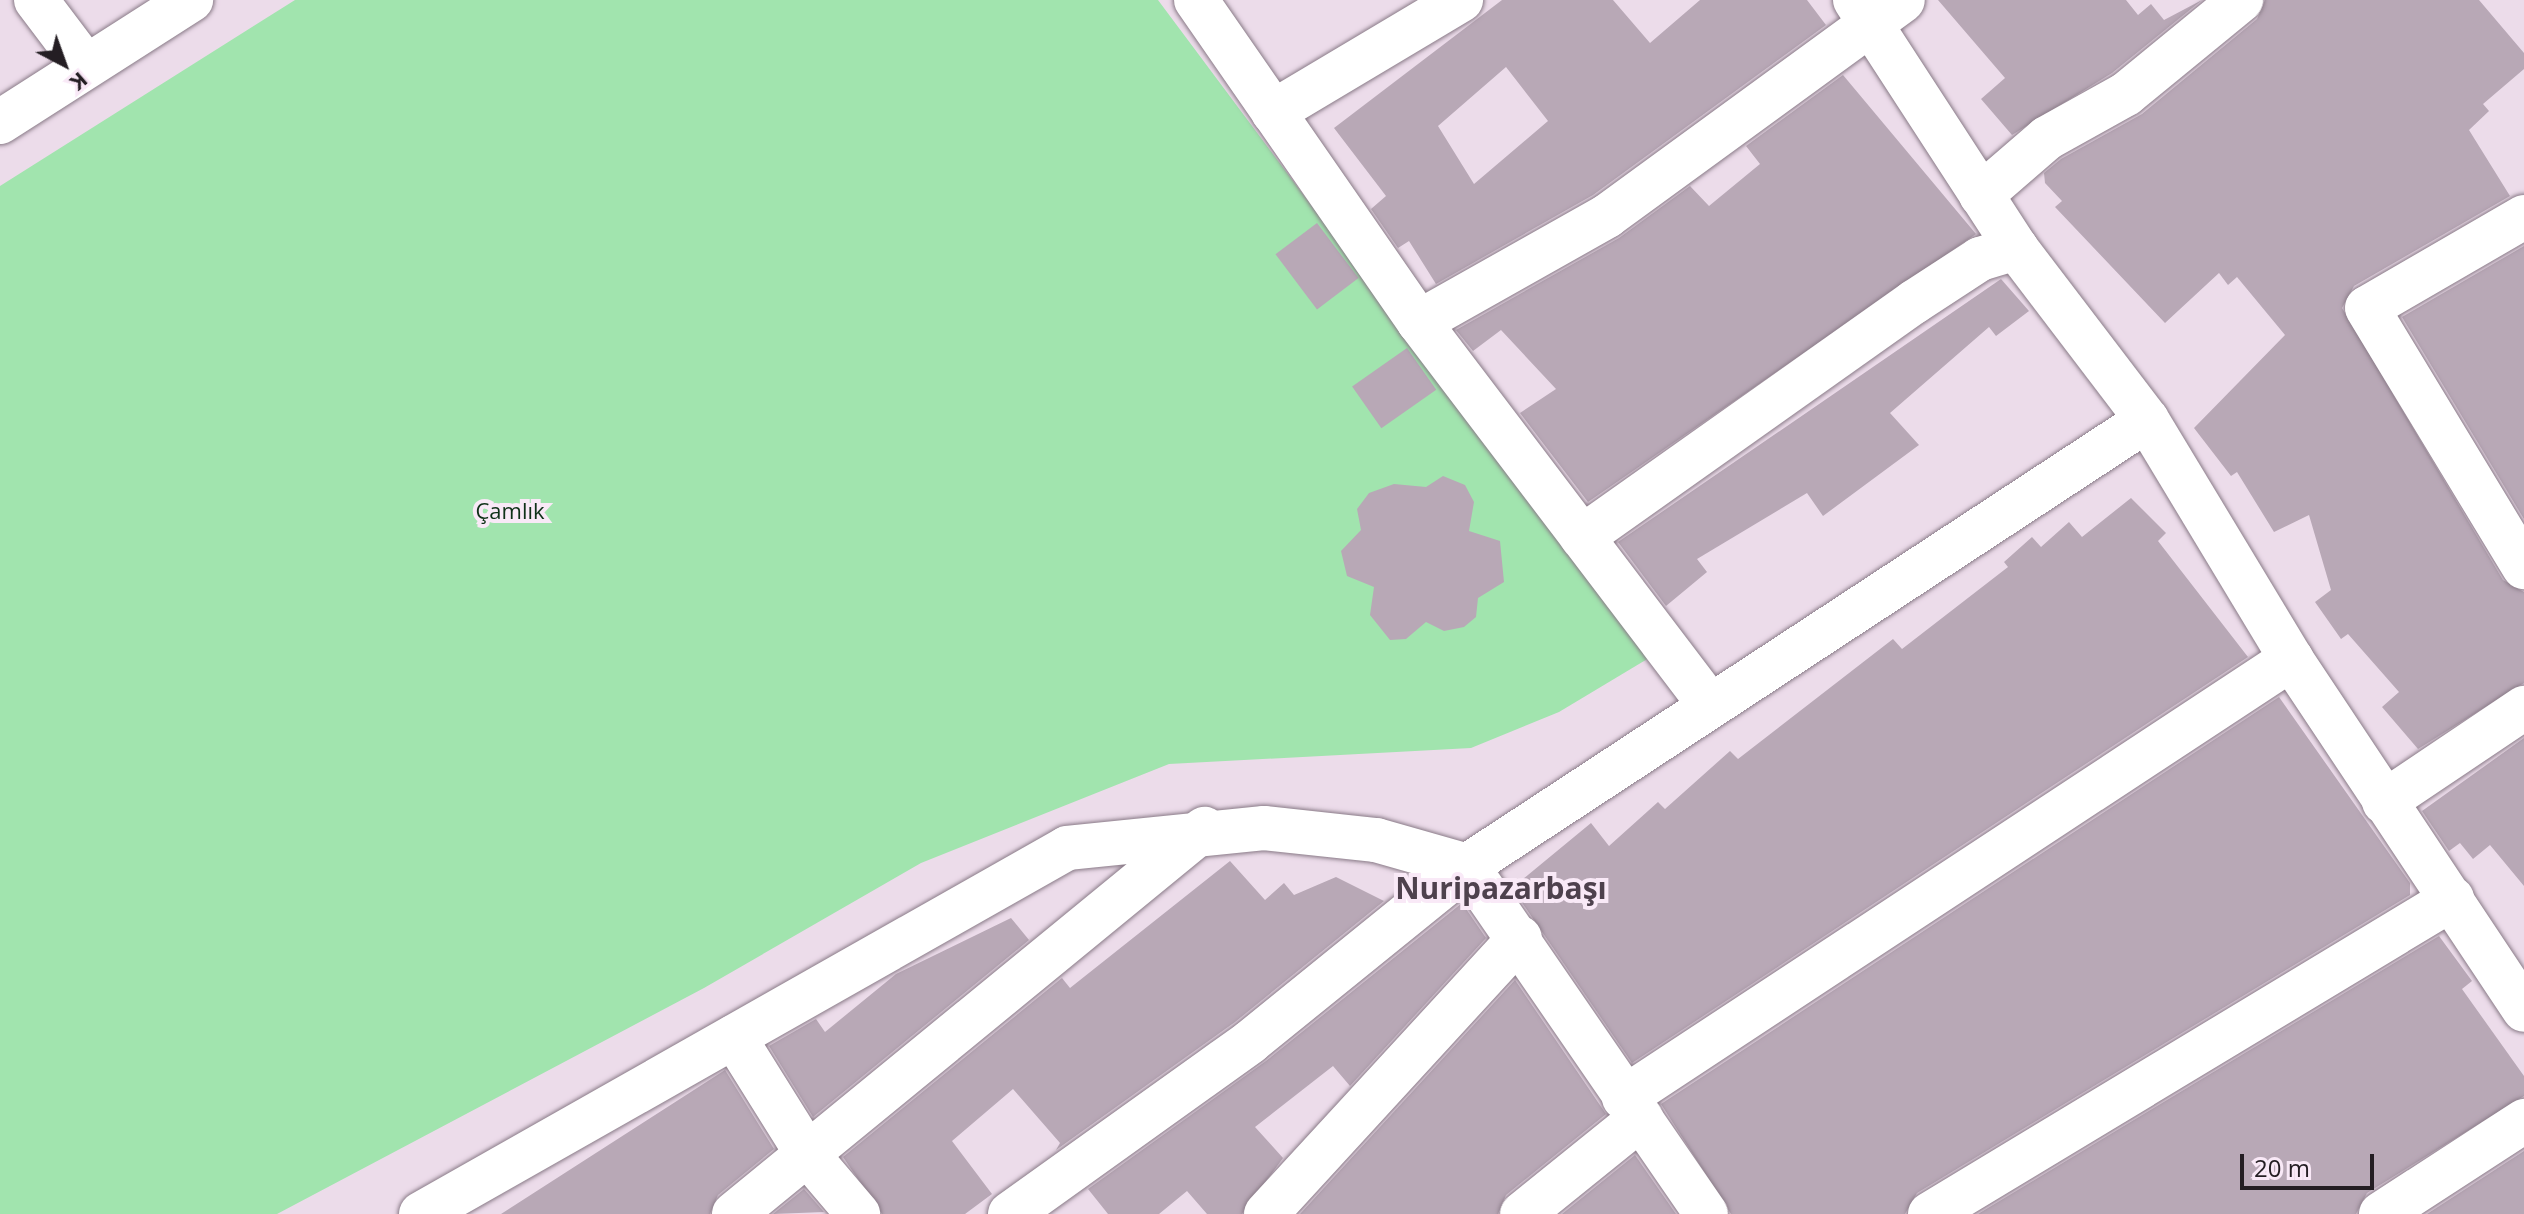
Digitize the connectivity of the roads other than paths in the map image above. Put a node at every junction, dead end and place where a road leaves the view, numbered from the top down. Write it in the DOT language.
graph roads {
  1 [pos="36,0"];
  2 [pos="191,0"];
  3 [pos="1196,0"];
  4 [pos="1461,0"];
  5 [pos="1903,0"];
  6 [pos="2241,0"];
  7 [pos="1861,13"];
  8 [pos="86,66"];
  9 [pos="1273,112"];
  10 [pos="0,122"];
  11 [pos="1981,195"];
  12 [pos="2524,217"];
  13 [pos="2016,248"];
  14 [pos="1419,322"];
  15 [pos="2147,420"];
  16 [pos="1582,537"];
  17 [pos="2524,567"];
  18 [pos="2291,659"];
  19 [pos="1710,705"];
  20 [pos="2524,708"];
  21 [pos="2384,802"];
  22 [pos="1204,829"];
  23 [pos="1467,866"];
  24 [pos="2452,899"];
  25 [pos="1520,938"];
  26 [pos="2524,1010"];
  27 [pos="734,1037"];
  28 [pos="1632,1108"];
  29 [pos="2524,1121"];
  30 [pos="807,1154"];
  31 [pos="421,1214"];
  32 [pos="734,1214"];
  33 [pos="858,1214"];
  34 [pos="1010,1214"];
  35 [pos="1266,1214"];
  36 [pos="1522,1214"];
  37 [pos="1706,1214"];
  38 [pos="1930,1214"];
  39 [pos="2381,1214"];
  1 -- 8 [label="street"];
  2 -- 8 [label="street"];
  3 -- 9 [label="street"];
  4 -- 9 [label="street"];
  5 -- 7 [label="street"];
  6 -- 11 [label="street"];
  7 -- 11 [label="street"];
  7 -- 14 [label="street"];
  8 -- 10 [label="street"];
  9 -- 14 [label="street"];
  11 -- 13 [label="street"];
  12 -- 17 [label="street"];
  13 -- 15 [label="street"];
  13 -- 16 [label="street"];
  14 -- 16 [label="street"];
  15 -- 18 [label="street"];
  15 -- 19 [label="street"];
  16 -- 19 [label="street"];
  18 -- 21 [label="street"];
  18 -- 28 [label="street"];
  19 -- 23 [label="street"];
  20 -- 21 [label="street"];
  21 -- 24 [label="street"];
  22 -- 23 [label="street"];
  22 -- 27 [label="street"];
  22 -- 30 [label="street"];
  23 -- 25 [label="street"];
  23 -- 34 [label="street"];
  24 -- 26 [label="street"];
  24 -- 38 [label="street"];
  25 -- 28 [label="street"];
  25 -- 35 [label="street"];
  27 -- 30 [label="street"];
  27 -- 31 [label="street"];
  28 -- 36 [label="street"];
  28 -- 37 [label="street"];
  29 -- 39 [label="street"];
  30 -- 32 [label="street"];
  30 -- 33 [label="street"];
}
